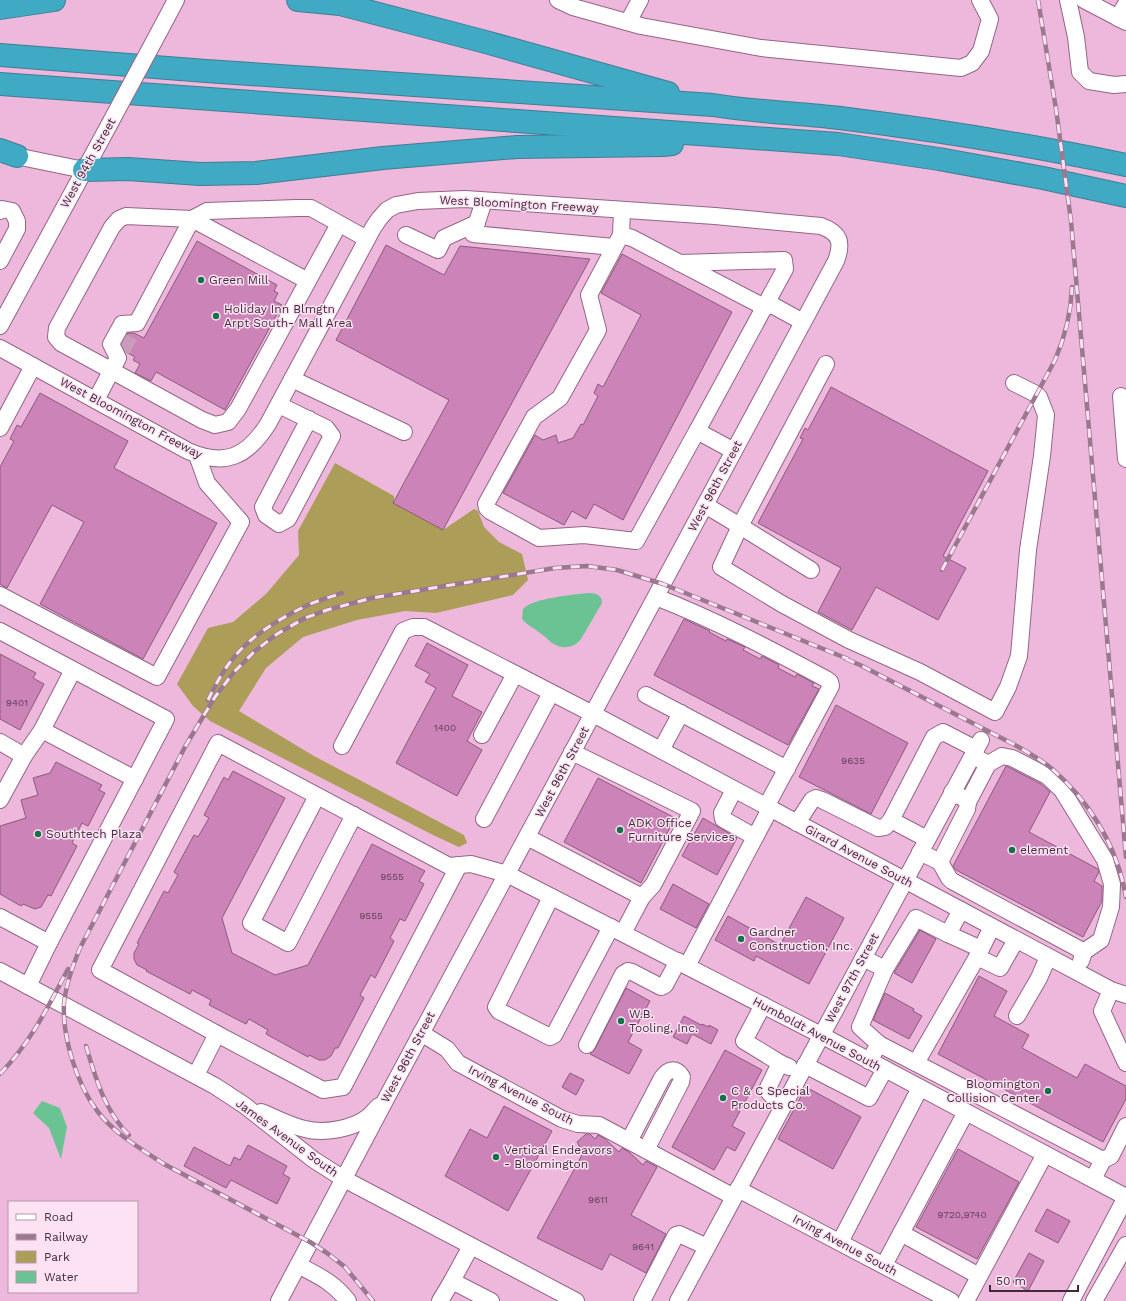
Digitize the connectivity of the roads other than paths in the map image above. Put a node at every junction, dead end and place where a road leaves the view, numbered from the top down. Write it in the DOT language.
graph roads {
  1 [pos="54,0"];
  2 [pos="176,0"];
  3 [pos="298,0"];
  4 [pos="558,0"];
  5 [pos="640,0"];
  6 [pos="980,0"];
  7 [pos="1068,0"];
  8 [pos="1084,0"];
  9 [pos="0,8"];
  10 [pos="1123,15"];
  11 [pos="628,22"];
  12 [pos="0,55"];
  13 [pos="0,84"];
  14 [pos="1126,84"];
  15 [pos="713,105"];
  16 [pos="734,136"];
  17 [pos="1063,152"];
  18 [pos="6,153"];
  19 [pos="1126,156"];
  20 [pos="1126,165"];
  21 [pos="84,170"];
  22 [pos="1044,178"];
  23 [pos="1126,196"];
  24 [pos="484,201"];
  25 [pos="1126,206"];
  26 [pos="622,210"];
  27 [pos="0,211"];
  28 [pos="192,219"];
  29 [pos="477,223"];
  30 [pos="339,224"];
  31 [pos="406,235"];
  32 [pos="367,239"];
  33 [pos="618,241"];
  34 [pos="839,241"];
  35 [pos="2,252"];
  36 [pos="679,262"];
  37 [pos="308,282"];
  38 [pos="764,307"];
  39 [pos="803,322"];
  40 [pos="0,326"];
  41 [pos="0,348"];
  42 [pos="117,360"];
  43 [pos="826,364"];
  44 [pos="33,366"];
  45 [pos="292,379"];
  46 [pos="1014,383"];
  47 [pos="1121,396"];
  48 [pos="96,400"];
  49 [pos="279,404"];
  50 [pos="309,419"];
  51 [pos="0,428"];
  52 [pos="697,431"];
  53 [pos="404,432"];
  54 [pos="734,451"];
  55 [pos="197,455"];
  56 [pos="1126,459"];
  57 [pos="705,505"];
  58 [pos="740,526"];
  59 [pos="811,570"];
  60 [pos="0,595"];
  61 [pos="656,597"];
  62 [pos="0,631"];
  63 [pos="73,670"];
  64 [pos="515,674"];
  65 [pos="551,693"];
  66 [pos="646,695"];
  67 [pos="681,713"];
  68 [pos="593,714"];
  69 [pos="42,730"];
  70 [pos="482,735"];
  71 [pos="0,742"];
  72 [pos="342,746"];
  73 [pos="976,748"];
  74 [pos="661,750"];
  75 [pos="572,752"];
  76 [pos="24,756"];
  77 [pos="988,764"];
  78 [pos="787,769"];
  79 [pos="135,779"];
  80 [pos="734,790"];
  81 [pos="952,792"];
  82 [pos="317,796"];
  83 [pos="0,800"];
  84 [pos="968,802"];
  85 [pos="768,808"];
  86 [pos="354,816"];
  87 [pos="484,819"];
  88 [pos="891,820"];
  89 [pos="797,823"];
  90 [pos="755,836"];
  91 [pos="527,837"];
  92 [pos="924,845"];
  93 [pos="940,862"];
  94 [pos="459,865"];
  95 [pos="507,874"];
  96 [pos="904,881"];
  97 [pos="551,897"];
  98 [pos="642,897"];
  99 [pos="988,900"];
  100 [pos="961,910"];
  101 [pos="1017,916"];
  102 [pos="0,917"];
  103 [pos="985,923"];
  104 [pos="617,930"];
  105 [pos="1050,933"];
  106 [pos="948,934"];
  107 [pos="1011,937"];
  108 [pos="49,943"];
  109 [pos="979,953"];
  110 [pos="1082,953"];
  111 [pos="1044,955"];
  112 [pos="863,958"];
  113 [pos="682,964"];
  114 [pos="885,968"];
  115 [pos="1076,972"];
  116 [pos="2,976"];
  117 [pos="28,986"];
  118 [pos="1119,993"];
  119 [pos="763,1005"];
  120 [pos="1017,1016"];
  121 [pos="217,1034"];
  122 [pos="421,1034"];
  123 [pos="821,1035"];
  124 [pos="878,1044"];
  125 [pos="587,1045"];
  126 [pos="869,1061"];
  127 [pos="780,1062"];
  128 [pos="1126,1062"];
  129 [pos="916,1063"];
  130 [pos="885,1069"];
  131 [pos="802,1070"];
  132 [pos="937,1074"];
  133 [pos="196,1075"];
  134 [pos="960,1086"];
  135 [pos="924,1090"];
  136 [pos="387,1097"];
  137 [pos="990,1101"];
  138 [pos="952,1104"];
  139 [pos="244,1105"];
  140 [pos="782,1107"];
  141 [pos="966,1112"];
  142 [pos="1016,1114"];
  143 [pos="982,1120"];
  144 [pos="1126,1126"];
  145 [pos="1006,1133"];
  146 [pos="629,1140"];
  147 [pos="1072,1143"];
  148 [pos="646,1150"];
  149 [pos="1045,1154"];
  150 [pos="1103,1160"];
  151 [pos="1062,1163"];
  152 [pos="344,1179"];
  153 [pos="1093,1179"];
  154 [pos="736,1193"];
  155 [pos="1126,1197"];
  156 [pos="901,1233"];
  157 [pos="840,1242"];
  158 [pos="1126,1245"];
  159 [pos="471,1246"];
  160 [pos="707,1247"];
  161 [pos="298,1265"];
  162 [pos="884,1265"];
  163 [pos="979,1276"];
  164 [pos="452,1280"];
  165 [pos="928,1296"];
  166 [pos="279,1301"];
  167 [pos="348,1301"];
  168 [pos="440,1301"];
  169 [pos="491,1301"];
  170 [pos="576,1301"];
  171 [pos="642,1301"];
  172 [pos="678,1301"];
  173 [pos="951,1301"];
  174 [pos="966,1301"];
  175 [pos="1071,1301"];
  176 [pos="1094,1301"];
  1 -- 9 [label="highway"];
  2 -- 21 [label="street, West 94th Street, bridge"];
  3 -- 15 [label="highway"];
  4 -- 11 [label="street"];
  5 -- 11 [label="street"];
  6 -- 11 [label="street"];
  7 -- 14 [label="street"];
  8 -- 10 [label="street"];
  12 -- 15 [label="highway"];
  13 -- 16 [label="highway"];
  15 -- 17 [label="highway"];
  16 -- 21 [label="highway"];
  16 -- 22 [label="highway"];
  17 -- 19 [label="highway"];
  17 -- 20 [label="highway"];
  18 -- 21 [label="street"];
  21 -- 40 [label="street, West 94th Street"];
  22 -- 23 [label="highway"];
  22 -- 25 [label="highway"];
  24 -- 26 [label="street, West Bloomington Freeway"];
  24 -- 29 [label="street"];
  24 -- 32 [label="street, West Bloomington Freeway"];
  26 -- 33 [label="street"];
  26 -- 34 [label="street, West Bloomington Freeway"];
  27 -- 35 [label="street"];
  28 -- 30 [label="street"];
  28 -- 37 [label="street"];
  28 -- 42 [label="street"];
  28 -- 42 [label="street"];
  29 -- 31 [label="street"];
  29 -- 33 [label="street"];
  30 -- 32 [label="street"];
  30 -- 37 [label="street"];
  32 -- 45 [label="street, West Bloomington Freeway"];
  33 -- 36 [label="street"];
  33 -- 52 [label="street"];
  34 -- 39 [label="street, West 96th Street"];
  36 -- 38 [label="street"];
  36 -- 38 [label="street"];
  37 -- 42 [label="street"];
  38 -- 39 [label="street"];
  38 -- 52 [label="street"];
  39 -- 54 [label="street, West 96th Street"];
  41 -- 44 [label="street, West Bloomington Freeway"];
  42 -- 48 [label="street"];
  43 -- 58 [label="street"];
  44 -- 48 [label="street, West Bloomington Freeway"];
  44 -- 51 [label="street"];
  45 -- 49 [label="street, West Bloomington Freeway"];
  45 -- 53 [label="street"];
  46 -- 58 [label="street"];
  47 -- 56 [label="street"];
  48 -- 55 [label="street, West Bloomington Freeway"];
  49 -- 50 [label="street"];
  49 -- 55 [label="street, West Bloomington Freeway"];
  50 -- 50 [label="street"];
  52 -- 54 [label="street"];
  54 -- 57 [label="street, West 96th Street"];
  55 -- 60 [label="street"];
  57 -- 58 [label="street"];
  57 -- 61 [label="street, West 96th Street"];
  58 -- 59 [label="street"];
  61 -- 68 [label="street, West 96th Street"];
  61 -- 78 [label="street"];
  62 -- 63 [label="street"];
  63 -- 69 [label="street"];
  63 -- 79 [label="street"];
  64 -- 65 [label="street, Girard Avenue South"];
  64 -- 70 [label="street"];
  64 -- 72 [label="street, Girard Avenue South"];
  65 -- 68 [label="street, Girard Avenue South"];
  65 -- 87 [label="street"];
  66 -- 67 [label="street"];
  67 -- 74 [label="street"];
  67 -- 78 [label="street"];
  68 -- 74 [label="street, Girard Avenue South"];
  68 -- 75 [label="street, West 96th Street"];
  69 -- 76 [label="street"];
  69 -- 79 [label="street"];
  71 -- 76 [label="street"];
  73 -- 77 [label="street"];
  73 -- 81 [label="street, West 97th Street"];
  73 -- 88 [label="street"];
  74 -- 80 [label="street, Girard Avenue South"];
  75 -- 91 [label="street, West 96th Street"];
  75 -- 98 [label="street"];
  76 -- 83 [label="street"];
  77 -- 84 [label="street"];
  77 -- 110 [label="street"];
  78 -- 85 [label="street"];
  79 -- 108 [label="street"];
  80 -- 85 [label="street, Girard Avenue South"];
  80 -- 90 [label="street"];
  81 -- 84 [label="street"];
  81 -- 92 [label="street, West 97th Street"];
  82 -- 86 [label="street, Humboldt Avenue South"];
  82 -- 86 [label="street"];
  82 -- 121 [label="street, Humboldt Avenue South"];
  84 -- 93 [label="street"];
  85 -- 89 [label="street, Girard Avenue South"];
  85 -- 90 [label="street"];
  86 -- 94 [label="street, Humboldt Avenue South"];
  88 -- 89 [label="street"];
  88 -- 92 [label="street"];
  89 -- 96 [label="street, Girard Avenue South"];
  90 -- 113 [label="street"];
  91 -- 95 [label="street, West 96th Street"];
  91 -- 98 [label="street"];
  92 -- 93 [label="street"];
  92 -- 96 [label="street, West 97th Street"];
  93 -- 99 [label="street"];
  94 -- 95 [label="street, Humboldt Avenue South"];
  94 -- 121 [label="street"];
  95 -- 97 [label="street, Humboldt Avenue South"];
  95 -- 122 [label="street, West 96th Street"];
  96 -- 100 [label="street, Girard Avenue South"];
  96 -- 112 [label="street, West 97th Street"];
  97 -- 104 [label="street, Humboldt Avenue South"];
  97 -- 104 [label="street"];
  98 -- 104 [label="street"];
  99 -- 101 [label="street"];
  99 -- 103 [label="street"];
  100 -- 103 [label="street, Girard Avenue South"];
  100 -- 106 [label="street"];
  101 -- 105 [label="street"];
  101 -- 107 [label="street"];
  102 -- 108 [label="street"];
  103 -- 107 [label="street, Girard Avenue South"];
  103 -- 109 [label="street"];
  104 -- 113 [label="street, Humboldt Avenue South"];
  105 -- 110 [label="street"];
  105 -- 111 [label="street"];
  106 -- 109 [label="street"];
  106 -- 114 [label="street"];
  107 -- 109 [label="street"];
  107 -- 111 [label="street, Girard Avenue South"];
  108 -- 117 [label="street"];
  109 -- 129 [label="street"];
  110 -- 115 [label="street"];
  111 -- 115 [label="street, Girard Avenue South"];
  111 -- 120 [label="street"];
  112 -- 114 [label="street"];
  112 -- 123 [label="street, West 97th Street"];
  113 -- 119 [label="street, Humboldt Avenue South"];
  113 -- 125 [label="street"];
  114 -- 124 [label="street"];
  115 -- 118 [label="street, Girard Avenue South"];
  116 -- 117 [label="street, James Avenue South"];
  117 -- 133 [label="street, James Avenue South"];
  118 -- 128 [label="street"];
  119 -- 123 [label="street, Humboldt Avenue South"];
  119 -- 127 [label="street"];
  121 -- 133 [label="street"];
  122 -- 136 [label="street, West 96th Street"];
  122 -- 146 [label="street, Irving Avenue South"];
  123 -- 126 [label="street, Humboldt Avenue South"];
  123 -- 131 [label="street, West 97th Street"];
  124 -- 126 [label="street"];
  124 -- 129 [label="street"];
  126 -- 130 [label="street, Humboldt Avenue South"];
  127 -- 131 [label="street"];
  127 -- 140 [label="street"];
  129 -- 132 [label="street"];
  130 -- 131 [label="street"];
  130 -- 135 [label="street, Humboldt Avenue South"];
  131 -- 140 [label="street, West 97th Street"];
  132 -- 134 [label="street"];
  132 -- 135 [label="street"];
  133 -- 139 [label="street, James Avenue South"];
  134 -- 137 [label="street"];
  134 -- 138 [label="street"];
  135 -- 138 [label="street, Humboldt Avenue South"];
  135 -- 157 [label="street"];
  136 -- 139 [label="street"];
  136 -- 152 [label="street, West 96th Street"];
  137 -- 142 [label="street"];
  137 -- 143 [label="street"];
  138 -- 141 [label="street, Humboldt Avenue South"];
  139 -- 152 [label="street, James Avenue South"];
  140 -- 154 [label="street, West 97th Street"];
  141 -- 143 [label="street, Humboldt Avenue South"];
  141 -- 156 [label="street"];
  142 -- 145 [label="street"];
  142 -- 147 [label="street"];
  143 -- 145 [label="street, Humboldt Avenue South"];
  144 -- 150 [label="street"];
  145 -- 149 [label="street, Humboldt Avenue South"];
  146 -- 148 [label="street, Irving Avenue South"];
  146 -- 148 [label="street"];
  147 -- 150 [label="street"];
  147 -- 151 [label="street"];
  148 -- 154 [label="street, Irving Avenue South"];
  149 -- 151 [label="street, Humboldt Avenue South"];
  149 -- 163 [label="street"];
  150 -- 153 [label="street"];
  151 -- 153 [label="street, Humboldt Avenue South"];
  152 -- 159 [label="street, James Avenue South"];
  152 -- 161 [label="street, West 96th Street"];
  153 -- 155 [label="street, Humboldt Avenue South"];
  154 -- 157 [label="street, Irving Avenue South"];
  154 -- 160 [label="street, West 97th Street"];
  155 -- 175 [label="street"];
  156 -- 162 [label="street"];
  156 -- 163 [label="street"];
  157 -- 162 [label="street, Irving Avenue South"];
  158 -- 176 [label="street"];
  159 -- 164 [label="street"];
  159 -- 170 [label="street, James Avenue South"];
  160 -- 171 [label="street"];
  160 -- 172 [label="street, West 97th Street"];
  161 -- 166 [label="street, West 96th Street"];
  161 -- 167 [label="street"];
  162 -- 165 [label="street, Irving Avenue South"];
  163 -- 174 [label="street"];
  164 -- 168 [label="street"];
  164 -- 169 [label="street"];
  165 -- 173 [label="street, Irving Avenue South"];
}
